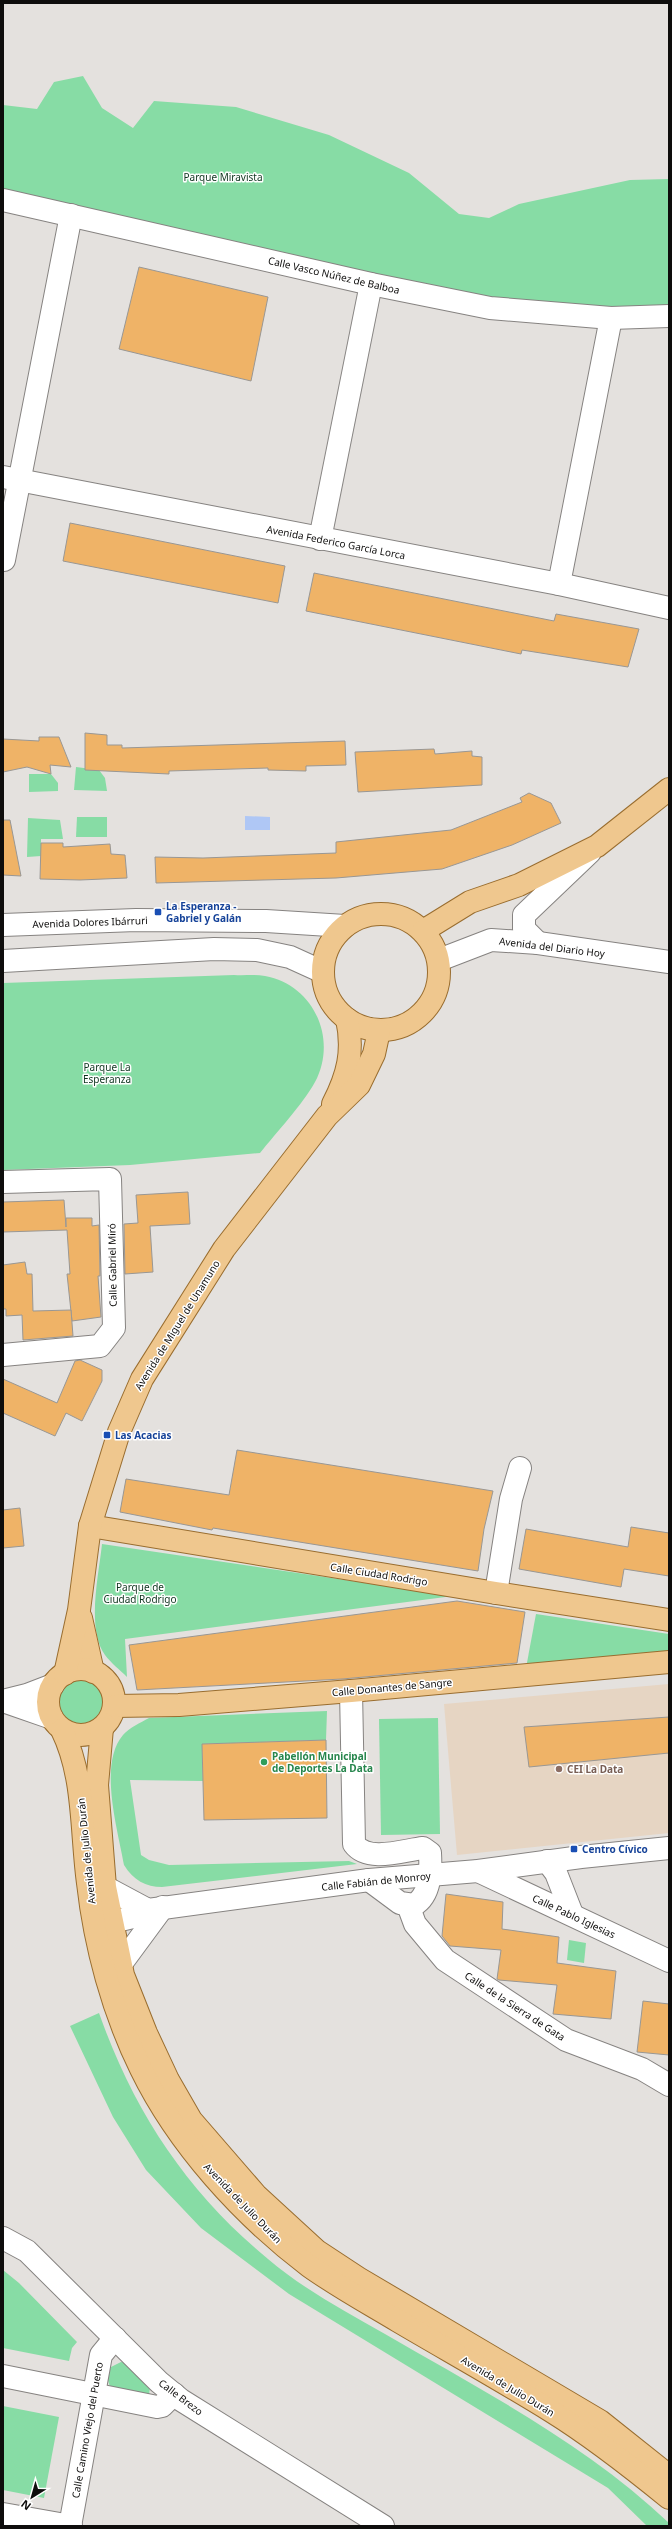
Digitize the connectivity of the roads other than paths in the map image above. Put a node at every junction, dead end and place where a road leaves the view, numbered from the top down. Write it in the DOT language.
graph roads {
  1 [pos="3,200"];
  2 [pos="71,215"];
  3 [pos="371,284"];
  4 [pos="669,316"];
  5 [pos="611,318"];
  6 [pos="11,479"];
  7 [pos="320,539"];
  8 [pos="4,560"];
  9 [pos="559,584"];
  10 [pos="669,608"];
  11 [pos="669,789"];
  12 [pos="597,846"];
  13 [pos="3,925"];
  14 [pos="345,926"];
  15 [pos="423,932"];
  16 [pos="538,943"];
  17 [pos="438,960"];
  18 [pos="3,961"];
  19 [pos="669,962"];
  20 [pos="323,972"];
  21 [pos="347,1019"];
  22 [pos="379,1031"];
  23 [pos="327,1116"];
  24 [pos="3,1182"];
  25 [pos="3,1354"];
  26 [pos="520,1468"];
  27 [pos="90,1526"];
  28 [pos="496,1594"];
  29 [pos="79,1610"];
  30 [pos="669,1620"];
  31 [pos="669,1662"];
  32 [pos="93,1672"];
  33 [pos="59,1679"];
  34 [pos="351,1691"];
  35 [pos="3,1701"];
  36 [pos="115,1706"];
  37 [pos="57,1724"];
  38 [pos="102,1728"];
  39 [pos="669,1848"];
  40 [pos="581,1857"];
  41 [pos="540,1862"];
  42 [pos="478,1871"];
  43 [pos="431,1875"];
  44 [pos="369,1880"];
  45 [pos="96,1886"];
  46 [pos="560,1888"];
  47 [pos="530,1895"];
  48 [pos="408,1906"];
  49 [pos="156,1908"];
  50 [pos="93,1911"];
  51 [pos="572,1914"];
  52 [pos="112,1922"];
  53 [pos="669,1961"];
  54 [pos="121,1964"];
  55 [pos="669,2085"];
  56 [pos="3,2238"];
  57 [pos="115,2338"];
  58 [pos="3,2376"];
  59 [pos="94,2394"];
  60 [pos="174,2394"];
  61 [pos="157,2407"];
  62 [pos="207,2417"];
  63 [pos="669,2476"];
  64 [pos="669,2498"];
  65 [pos="3,2514"];
  66 [pos="70,2526"];
  67 [pos="383,2526"];
  1 -- 2 [label="street, Calle Vasco Núñez de Balboa"];
  2 -- 3 [label="street, Calle Vasco Núñez de Balboa"];
  2 -- 6 [label="street"];
  3 -- 5 [label="street, Calle Vasco Núñez de Balboa"];
  3 -- 7 [label="street"];
  4 -- 5 [label="street, Calle Vasco Núñez de Balboa"];
  5 -- 9 [label="street"];
  6 -- 7 [label="street, Avenida Federico García Lorca"];
  6 -- 8 [label="street"];
  7 -- 9 [label="street, Avenida Federico García Lorca"];
  9 -- 10 [label="street, Avenida Federico García Lorca"];
  11 -- 12 [label="main road"];
  12 -- 15 [label="main road"];
  12 -- 16 [label="street"];
  13 -- 14 [label="street, Avenida Dolores Ibárruri"];
  14 -- 15 [label="main road"];
  14 -- 20 [label="main road"];
  15 -- 17 [label="main road"];
  16 -- 17 [label="street, Avenida del Diario Hoy"];
  16 -- 19 [label="street, Avenida del Diario Hoy"];
  17 -- 22 [label="main road"];
  18 -- 20 [label="street"];
  20 -- 21 [label="main road"];
  21 -- 22 [label="main road"];
  21 -- 23 [label="main road, Avenida de Miguel de Unamuno"];
  22 -- 23 [label="main road, Avenida de Miguel de Unamuno"];
  23 -- 27 [label="main road, Avenida de Miguel de Unamuno"];
  24 -- 25 [label="street, Calle Gabriel Miró"];
  26 -- 28 [label="street"];
  27 -- 28 [label="main road, Calle Ciudad Rodrigo"];
  27 -- 29 [label="main road, Avenida de Miguel de Unamuno"];
  28 -- 30 [label="main road, Calle Ciudad Rodrigo"];
  29 -- 32 [label="main road, Avenida de Miguel de Unamuno"];
  29 -- 33 [label="main road, Avenida de Miguel de Unamuno"];
  31 -- 34 [label="main road, Calle Donantes de Sangre"];
  32 -- 33 [label="main road"];
  32 -- 36 [label="main road"];
  33 -- 35 [label="street"];
  33 -- 37 [label="main road"];
  34 -- 36 [label="main road, Calle Donantes de Sangre"];
  34 -- 43 [label="street"];
  35 -- 37 [label="street"];
  36 -- 38 [label="main road"];
  37 -- 38 [label="main road"];
  37 -- 45 [label="main road, Avenida de Julio Durán"];
  38 -- 45 [label="main road, Avenida de Julio Durán"];
  39 -- 40 [label="street, Calle Fabián de Monroy"];
  40 -- 41 [label="street, Calle Fabián de Monroy"];
  40 -- 46 [label="street"];
  41 -- 42 [label="street, Calle Fabián de Monroy"];
  41 -- 46 [label="street"];
  41 -- 47 [label="street"];
  42 -- 43 [label="street, Calle Fabián de Monroy"];
  42 -- 47 [label="street, Calle Pablo Iglesias"];
  43 -- 44 [label="street, Calle Fabián de Monroy"];
  43 -- 48 [label="street"];
  44 -- 48 [label="street"];
  44 -- 49 [label="street, Calle Fabián de Monroy"];
  45 -- 49 [label="street"];
  45 -- 50 [label="main road, Avenida de Julio Durán"];
  45 -- 52 [label="main road, Avenida de Julio Durán"];
  46 -- 51 [label="street"];
  47 -- 51 [label="street, Calle Pablo Iglesias"];
  48 -- 55 [label="street, Calle de la Sierra de Gata"];
  49 -- 52 [label="street, Calle Fabián de Monroy"];
  49 -- 54 [label="street"];
  50 -- 52 [label="street"];
  50 -- 64 [label="main road, Avenida de Julio Durán"];
  51 -- 53 [label="street, Calle Pablo Iglesias"];
  52 -- 54 [label="main road, Avenida de Julio Durán"];
  54 -- 63 [label="main road, Avenida de Julio Durán"];
  56 -- 57 [label="street, Calle Brezo"];
  57 -- 59 [label="street, Calle Camino Viejo del Puerto"];
  57 -- 60 [label="street, Calle Brezo"];
  58 -- 59 [label="street"];
  59 -- 61 [label="street"];
  59 -- 66 [label="street, Calle Camino Viejo del Puerto"];
  60 -- 61 [label="street"];
  60 -- 62 [label="street, Calle Brezo"];
  61 -- 62 [label="street"];
  62 -- 67 [label="street, Calle Brezo"];
  65 -- 66 [label="street"];
}
